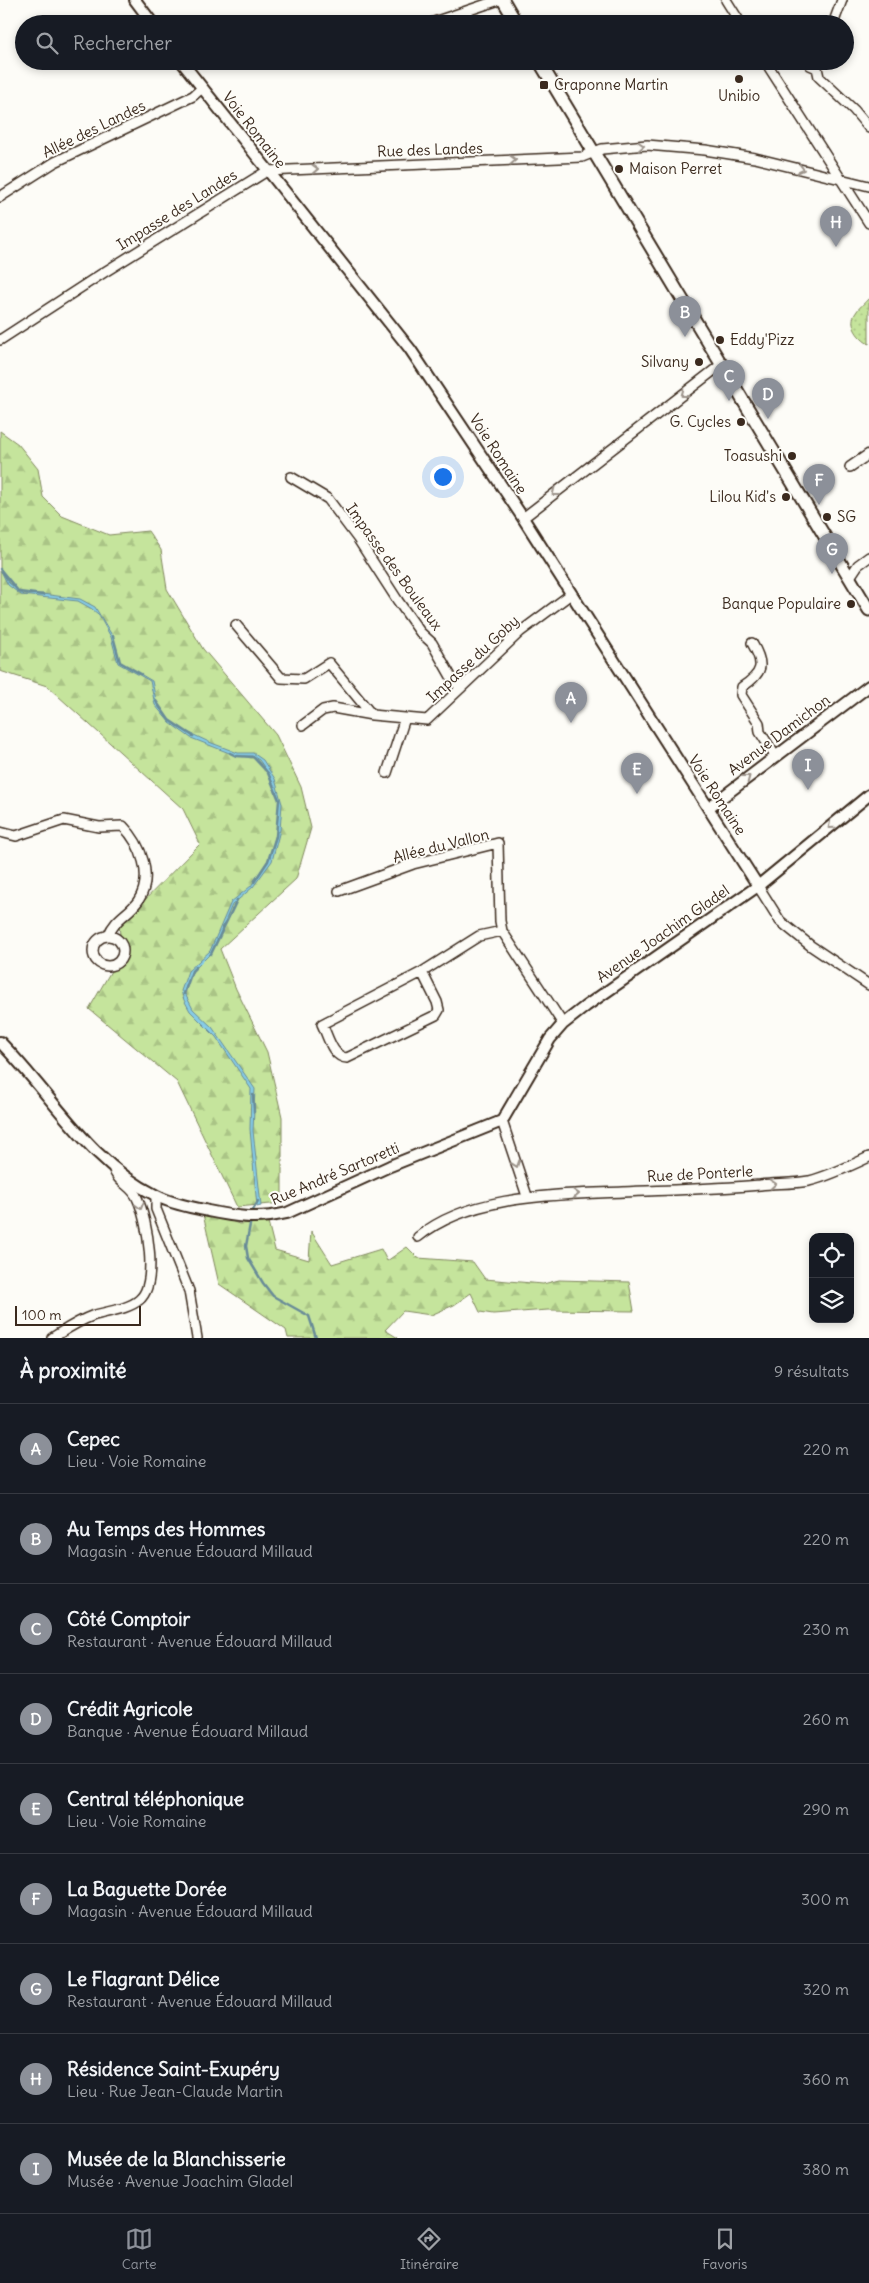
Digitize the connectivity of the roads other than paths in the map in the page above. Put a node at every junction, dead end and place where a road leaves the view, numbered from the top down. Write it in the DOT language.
graph roads {
  1 [pos="135,0"];
  2 [pos="498,0"];
  3 [pos="503,0"];
  4 [pos="726,0"];
  5 [pos="842,0"];
  6 [pos="146,15"];
  7 [pos="454,15"];
  8 [pos="512,15"];
  9 [pos="735,15"];
  10 [pos="836,15"];
  11 [pos="188,70"];
  12 [pos="544,70"];
  13 [pos="771,70"];
  14 [pos="818,70"];
  15 [pos="202,88"];
  16 [pos="869,128"];
  17 [pos="594,153"];
  18 [pos="267,171"];
  19 [pos="841,181"];
  20 [pos="869,186"];
  21 [pos="0,197"];
  22 [pos="869,223"];
  23 [pos="0,340"];
  24 [pos="722,364"];
  25 [pos="869,454"];
  26 [pos="850,467"];
  27 [pos="291,477"];
  28 [pos="523,518"];
  29 [pos="869,557"];
  30 [pos="841,562"];
  31 [pos="858,565"];
  32 [pos="850,577"];
  33 [pos="571,594"];
  34 [pos="869,610"];
  35 [pos="236,625"];
  36 [pos="752,643"];
  37 [pos="869,686"];
  38 [pos="461,688"];
  39 [pos="372,715"];
  40 [pos="405,718"];
  41 [pos="303,725"];
  42 [pos="776,757"];
  43 [pos="388,773"];
  44 [pos="869,795"];
  45 [pos="708,808"];
  46 [pos="0,832"];
  47 [pos="758,886"];
  48 [pos="339,892"];
  49 [pos="502,931"];
  50 [pos="108,936"];
  51 [pos="422,972"];
  52 [pos="869,986"];
  53 [pos="563,1024"];
  54 [pos="0,1042"];
  55 [pos="502,1122"];
  56 [pos="869,1157"];
  57 [pos="113,1168"];
  58 [pos="156,1196"];
  59 [pos="527,1196"];
  60 [pos="418,1237"];
  61 [pos="52,1338"];
  62 [pos="196,1338"];
  1 -- 6 [label="street"];
  2 -- 7 [label="street"];
  3 -- 8 [label="main road"];
  4 -- 9 [label="street"];
  5 -- 10 [label="street"];
  11 -- 15 [label="street, Voie Romaine"];
  12 -- 17 [label="main road"];
  13 -- 19 [label="street"];
  14 -- 16 [label="street"];
  15 -- 18 [label="street, Voie Romaine"];
  15 -- 21 [label="street, Allée des Landes"];
  18 -- 17 [label="street, Rue des Landes, one-way"];
  17 -- 19 [label="street, Rue des Landes, one-way"];
  17 -- 24 [label="main road"];
  18 -- 23 [label="street, Impasse des Landes"];
  18 -- 28 [label="street, Voie Romaine"];
  19 -- 20 [label="street, Rue des Landes"];
  19 -- 22 [label="street"];
  24 -- 28 [label="street, one-way"];
  24 -- 30 [label="main road"];
  25 -- 26 [label="street"];
  27 -- 38 [label="street, Impasse des Bouleaux"];
  28 -- 33 [label="street, Voie Romaine"];
  29 -- 31 [label="street"];
  30 -- 31 [label="street"];
  30 -- 32 [label="main road"];
  31 -- 32 [label="street"];
  32 -- 34 [label="main road"];
  33 -- 38 [label="street, Impasse du Goby"];
  33 -- 45 [label="street, Voie Romaine"];
  35 -- 39 [label="street"];
  36 -- 42 [label="street"];
  37 -- 42 [label="street, Avenue Damichon"];
  38 -- 40 [label="street, Impasse du Goby"];
  39 -- 40 [label="street, Impasse du Goby"];
  39 -- 41 [label="street, Impasse du Goby"];
  40 -- 43 [label="street"];
  45 -- 42 [label="street, Avenue Damichon, one-way"];
  44 -- 47 [label="street, Avenue Joachim Gladel, one-way"];
  45 -- 47 [label="street, Voie Romaine"];
  46 -- 50 [label="street"];
  47 -- 52 [label="street"];
  47 -- 53 [label="street, Avenue Joachim Gladel"];
  48 -- 49 [label="street, Allée du Vallon"];
  49 -- 51 [label="street"];
  49 -- 53 [label="street, Allée du Vallon"];
  51 -- 51 [label="street"];
  53 -- 55 [label="street, Avenue Joachim Gladel"];
  54 -- 57 [label="street, Rue André Sartoretti"];
  55 -- 58 [label="street, Rue André Sartoretti"];
  55 -- 59 [label="street, one-way"];
  59 -- 56 [label="street, Rue de Ponterle, one-way"];
  57 -- 58 [label="street, Rue André Sartoretti"];
  57 -- 61 [label="street, one-way"];
  58 -- 62 [label="street"];
  59 -- 60 [label="street, Rue de Ponterle"];
}
